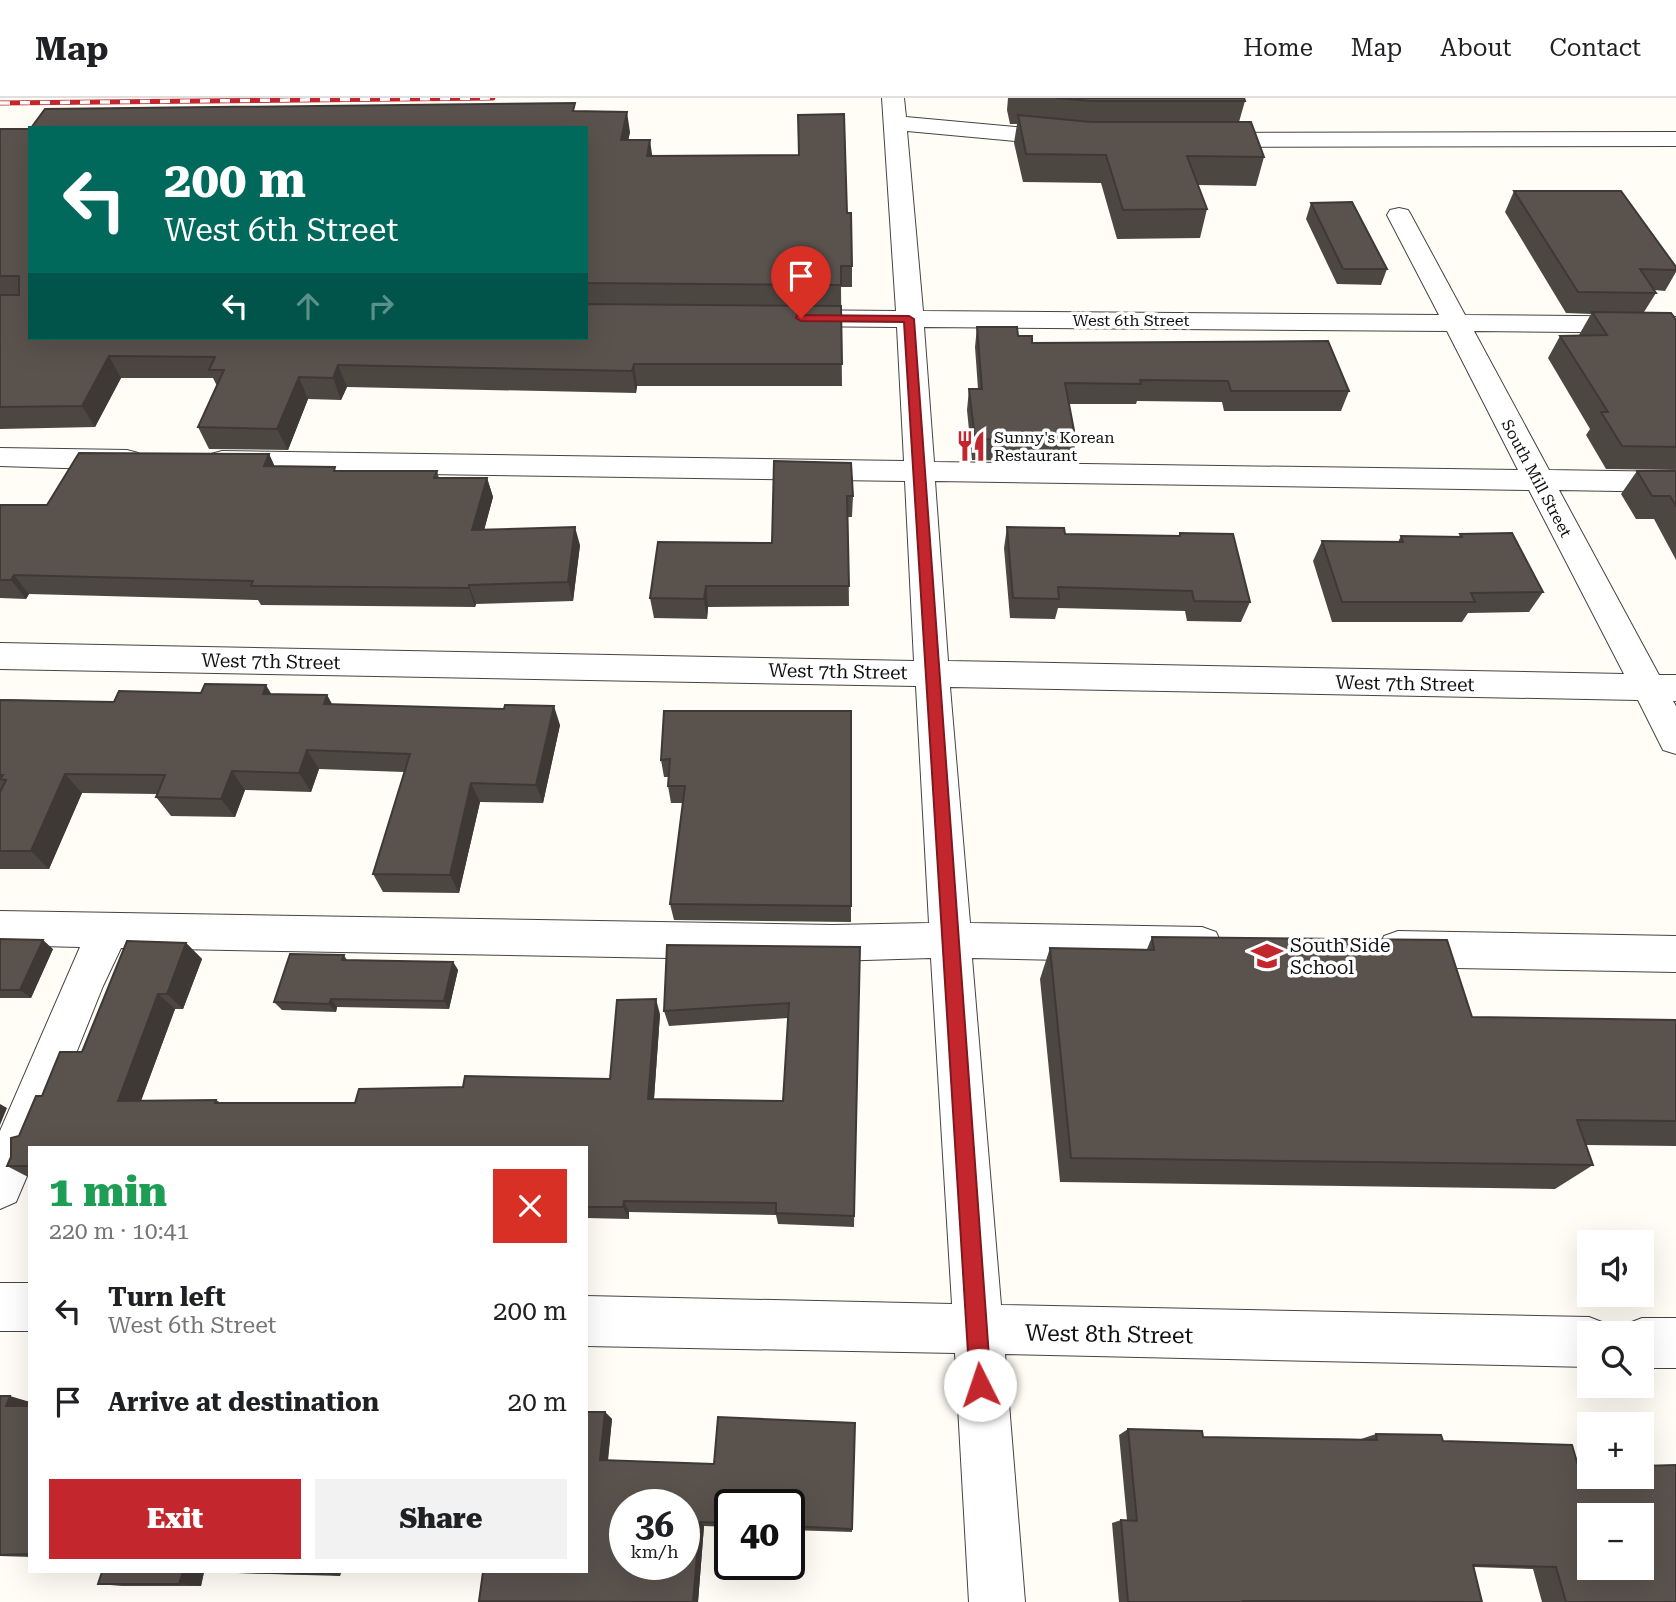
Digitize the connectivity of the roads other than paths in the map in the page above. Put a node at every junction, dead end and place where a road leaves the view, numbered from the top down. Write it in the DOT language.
graph roads {
  1 [pos="894,110"];
  2 [pos="1676,139"];
  3 [pos="1086,140"];
  4 [pos="1182,140"];
  5 [pos="1399,215"];
  6 [pos="761,317"];
  7 [pos="909,319"];
  8 [pos="1455,322"];
  9 [pos="1676,325"];
  10 [pos="0,457"];
  11 [pos="153,460"];
  12 [pos="194,461"];
  13 [pos="920,473"];
  14 [pos="1538,480"];
  15 [pos="1676,482"];
  16 [pos="0,656"];
  17 [pos="932,673"];
  18 [pos="1662,688"];
  19 [pos="1676,740"];
  20 [pos="0,928"];
  21 [pos="110,929"];
  22 [pos="951,940"];
  23 [pos="1244,946"];
  24 [pos="1355,948"];
  25 [pos="1676,954"];
  26 [pos="0,1186"];
  27 [pos="0,1307"];
  28 [pos="28,1307"];
  29 [pos="588,1321"];
  30 [pos="976,1331"];
  31 [pos="1577,1342"];
  32 [pos="1654,1343"];
  33 [pos="1676,1343"];
  34 [pos="997,1602"];
  1 -- 3 [label="street"];
  1 -- 7 [label="street"];
  2 -- 4 [label="street"];
  5 -- 8 [label="street, South Mill Street"];
  6 -- 7 [label="street, West 6th Street"];
  7 -- 8 [label="street, West 6th Street"];
  7 -- 13 [label="street"];
  8 -- 9 [label="street, West 6th Street"];
  8 -- 14 [label="street, South Mill Street"];
  10 -- 11 [label="street"];
  12 -- 13 [label="street"];
  13 -- 14 [label="street"];
  13 -- 17 [label="street"];
  14 -- 15 [label="street"];
  14 -- 18 [label="street, South Mill Street"];
  16 -- 17 [label="street, West 7th Street"];
  17 -- 18 [label="street, West 7th Street"];
  17 -- 22 [label="street"];
  18 -- 19 [label="street, South Mill Street"];
  20 -- 21 [label="street"];
  21 -- 22 [label="street"];
  21 -- 26 [label="street"];
  22 -- 23 [label="street"];
  22 -- 30 [label="street"];
  24 -- 25 [label="street"];
  27 -- 28 [label="street"];
  29 -- 30 [label="street, West 8th Street"];
  30 -- 31 [label="street, West 8th Street"];
  30 -- 34 [label="street"];
  32 -- 33 [label="street"];
}
